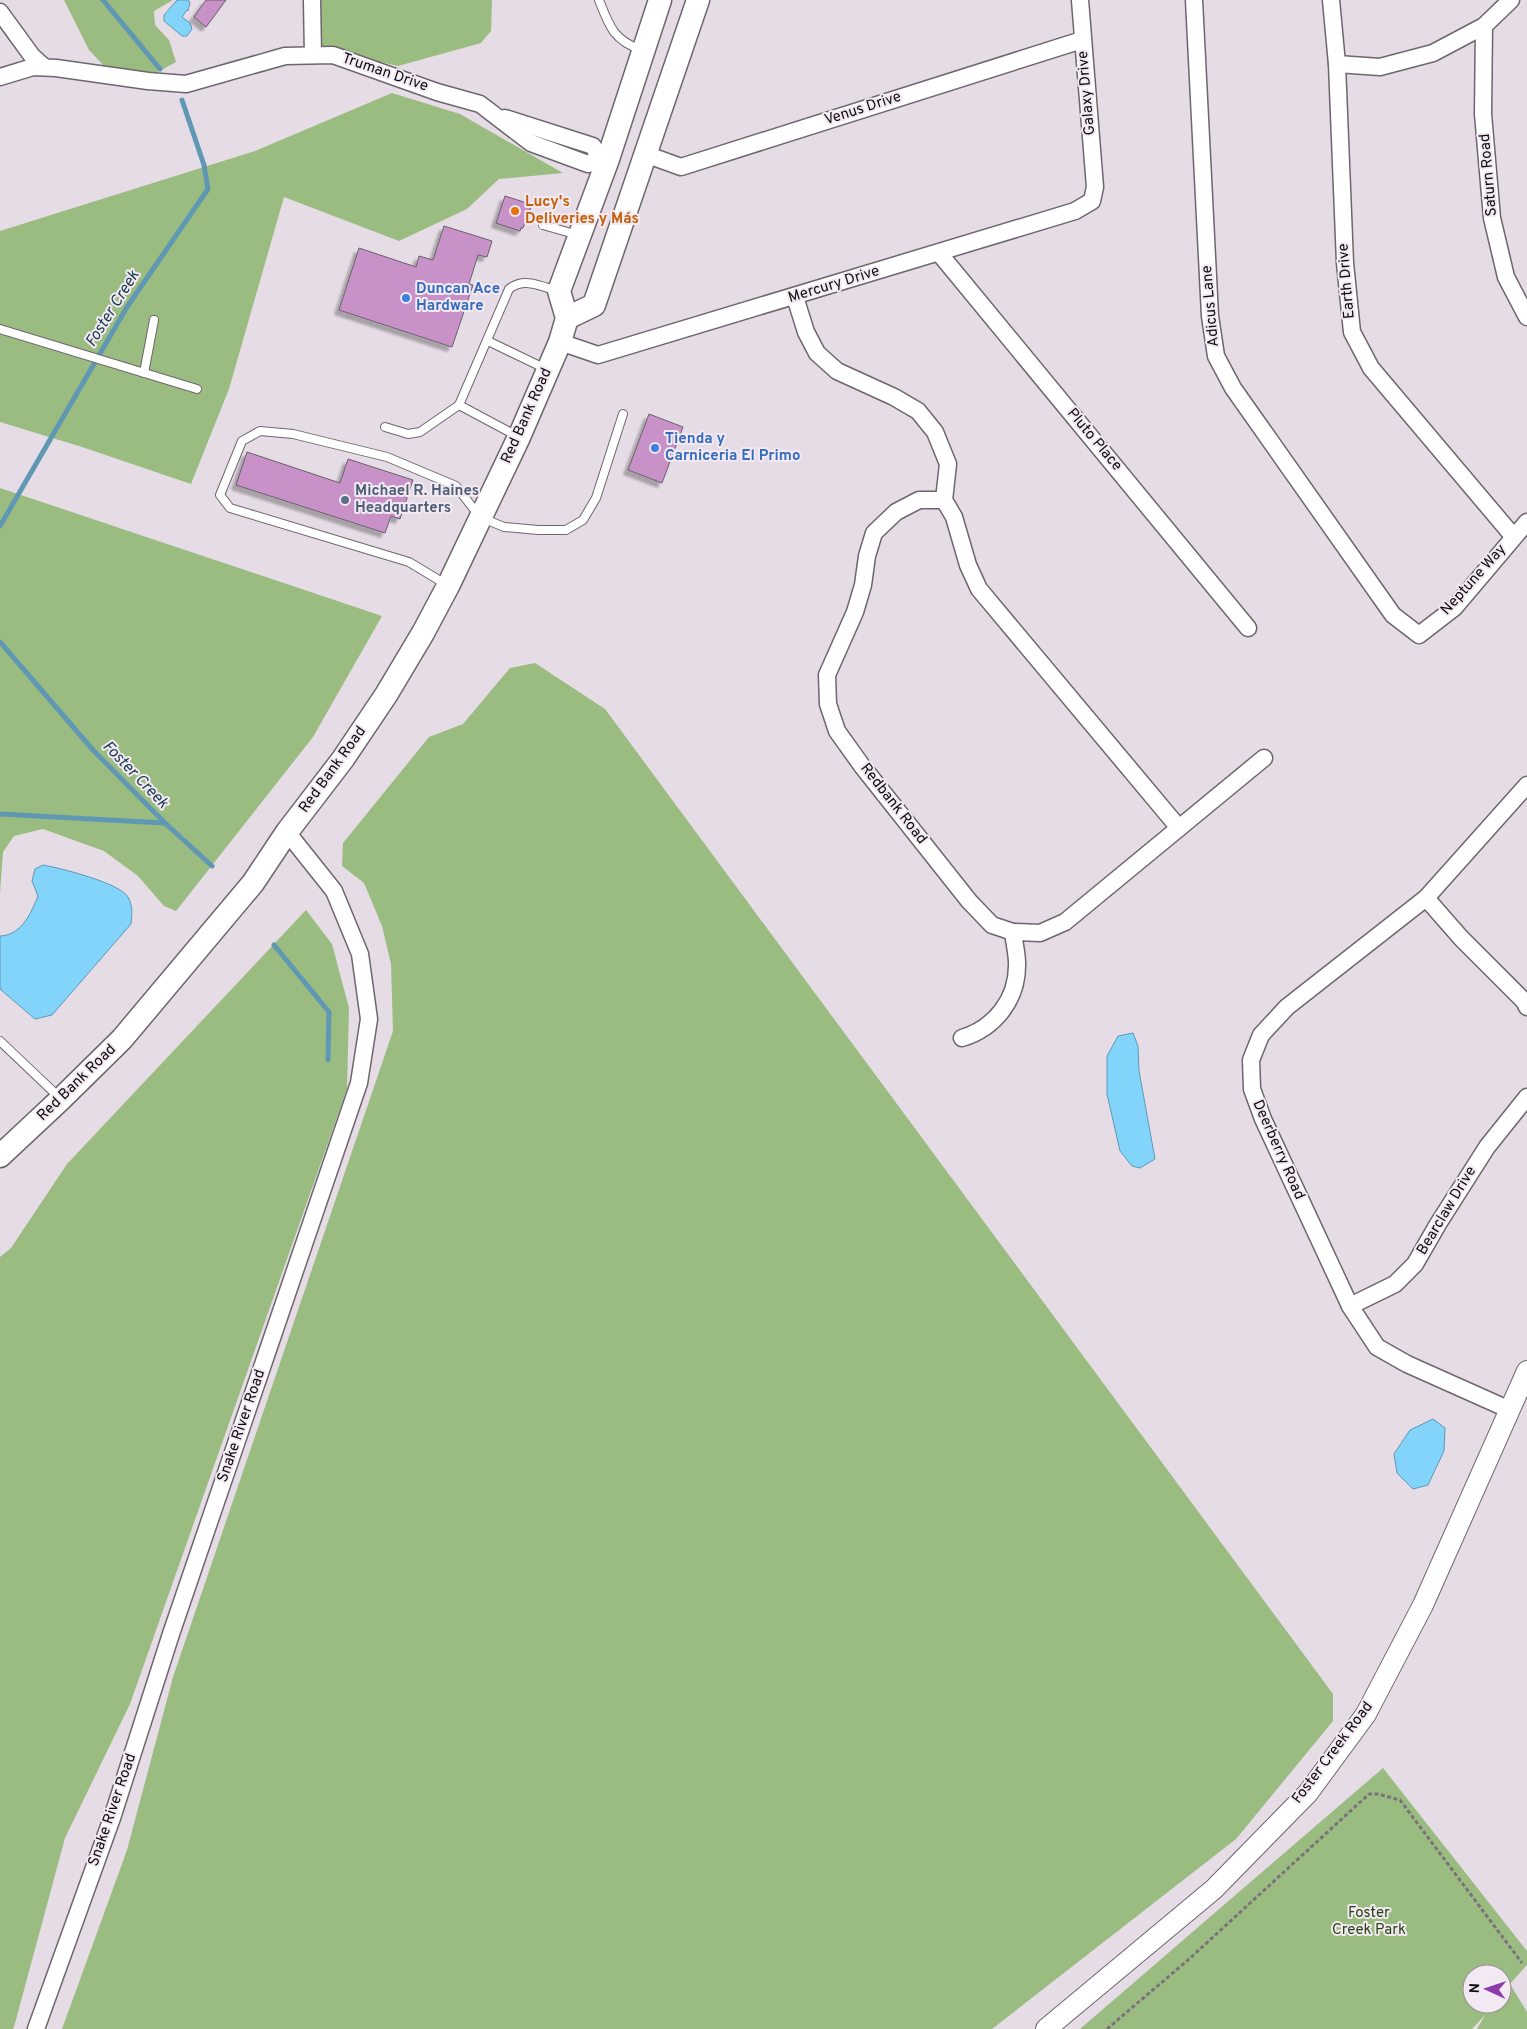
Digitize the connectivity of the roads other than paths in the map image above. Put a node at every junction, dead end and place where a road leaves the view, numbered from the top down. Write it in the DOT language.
graph roads {
  1 [pos="312,0"];
  2 [pos="599,0"];
  3 [pos="660,0"];
  4 [pos="698,0"];
  5 [pos="1080,0"];
  6 [pos="1194,0"];
  7 [pos="1331,0"];
  8 [pos="1511,0"];
  9 [pos="0,12"];
  10 [pos="1484,26"];
  11 [pos="1082,40"];
  12 [pos="644,51"];
  13 [pos="313,55"];
  14 [pos="1337,64"];
  15 [pos="44,67"];
  16 [pos="0,77"];
  17 [pos="645,154"];
  18 [pos="603,161"];
  19 [pos="1095,187"];
  20 [pos="630,199"];
  21 [pos="544,225"];
  22 [pos="579,236"];
  23 [pos="939,253"];
  24 [pos="559,291"];
  25 [pos="795,297"];
  26 [pos="1527,316"];
  27 [pos="567,318"];
  28 [pos="154,320"];
  29 [pos="0,329"];
  30 [pos="488,341"];
  31 [pos="560,342"];
  32 [pos="548,370"];
  33 [pos="144,373"];
  34 [pos="197,389"];
  35 [pos="459,406"];
  36 [pos="623,414"];
  37 [pos="385,426"];
  38 [pos="519,437"];
  39 [pos="944,500"];
  40 [pos="480,517"];
  41 [pos="1527,522"];
  42 [pos="1513,536"];
  43 [pos="448,586"];
  44 [pos="1248,628"];
  45 [pos="1419,635"];
  46 [pos="1264,758"];
  47 [pos="1527,785"];
  48 [pos="1179,828"];
  49 [pos="287,832"];
  50 [pos="1426,898"];
  51 [pos="1013,932"];
  52 [pos="1527,1007"];
  53 [pos="962,1038"];
  54 [pos="0,1041"];
  55 [pos="1527,1097"];
  56 [pos="61,1100"];
  57 [pos="0,1156"];
  58 [pos="1350,1306"];
  59 [pos="1527,1371"];
  60 [pos="1510,1410"];
  61 [pos="36,2029"];
  62 [pos="1046,2029"];
  1 -- 13 [label="street"];
  2 -- 12 [label="lane"];
  3 -- 12 [label="main road"];
  4 -- 17 [label="main road"];
  5 -- 11 [label="street, Galaxy Drive"];
  6 -- 45 [label="street, Adicus Lane"];
  7 -- 14 [label="street, Earth Drive"];
  8 -- 10 [label="street"];
  9 -- 15 [label="street"];
  10 -- 14 [label="street"];
  10 -- 26 [label="street, Saturn Road"];
  11 -- 17 [label="street, Venus Drive"];
  11 -- 19 [label="street, Galaxy Drive"];
  12 -- 18 [label="main road"];
  13 -- 15 [label="street, Truman Drive"];
  13 -- 18 [label="street, Truman Drive"];
  14 -- 42 [label="street, Earth Drive"];
  15 -- 16 [label="street, Truman Drive"];
  17 -- 20 [label="main road"];
  18 -- 20 [label="main road"];
  18 -- 22 [label="main road"];
  19 -- 23 [label="street, Mercury Drive"];
  20 -- 27 [label="main road"];
  21 -- 22 [label="lane"];
  22 -- 24 [label="main road"];
  23 -- 25 [label="street, Mercury Drive"];
  23 -- 44 [label="street, Pluto Place"];
  24 -- 27 [label="main road"];
  24 -- 30 [label="lane"];
  25 -- 31 [label="street, Mercury Drive"];
  25 -- 39 [label="street"];
  27 -- 31 [label="main road, Red Bank Road"];
  28 -- 33 [label="lane"];
  29 -- 33 [label="lane"];
  30 -- 32 [label="lane"];
  30 -- 35 [label="lane"];
  31 -- 32 [label="main road, Red Bank Road"];
  32 -- 38 [label="main road, Red Bank Road"];
  33 -- 34 [label="lane"];
  35 -- 37 [label="lane"];
  35 -- 38 [label="lane"];
  36 -- 40 [label="lane"];
  38 -- 40 [label="main road, Red Bank Road"];
  39 -- 48 [label="street"];
  39 -- 51 [label="street, Redbank Road"];
  40 -- 43 [label="main road, Red Bank Road"];
  40 -- 43 [label="lane"];
  41 -- 42 [label="street, Neptune Way"];
  42 -- 45 [label="street, Neptune Way"];
  43 -- 49 [label="main road, Red Bank Road"];
  46 -- 48 [label="street, Redbank Road"];
  47 -- 50 [label="street, Deerberry Road"];
  48 -- 51 [label="street, Redbank Road"];
  49 -- 56 [label="main road, Red Bank Road"];
  49 -- 61 [label="street, Snake River Road"];
  50 -- 52 [label="street"];
  50 -- 58 [label="street, Deerberry Road"];
  51 -- 53 [label="street"];
  54 -- 56 [label="lane"];
  55 -- 58 [label="street, Bearclaw Drive"];
  56 -- 57 [label="main road, Red Bank Road"];
  58 -- 60 [label="street, Deerberry Road"];
  59 -- 60 [label="street, Foster Creek Road"];
  60 -- 62 [label="street, Foster Creek Road"];
}
